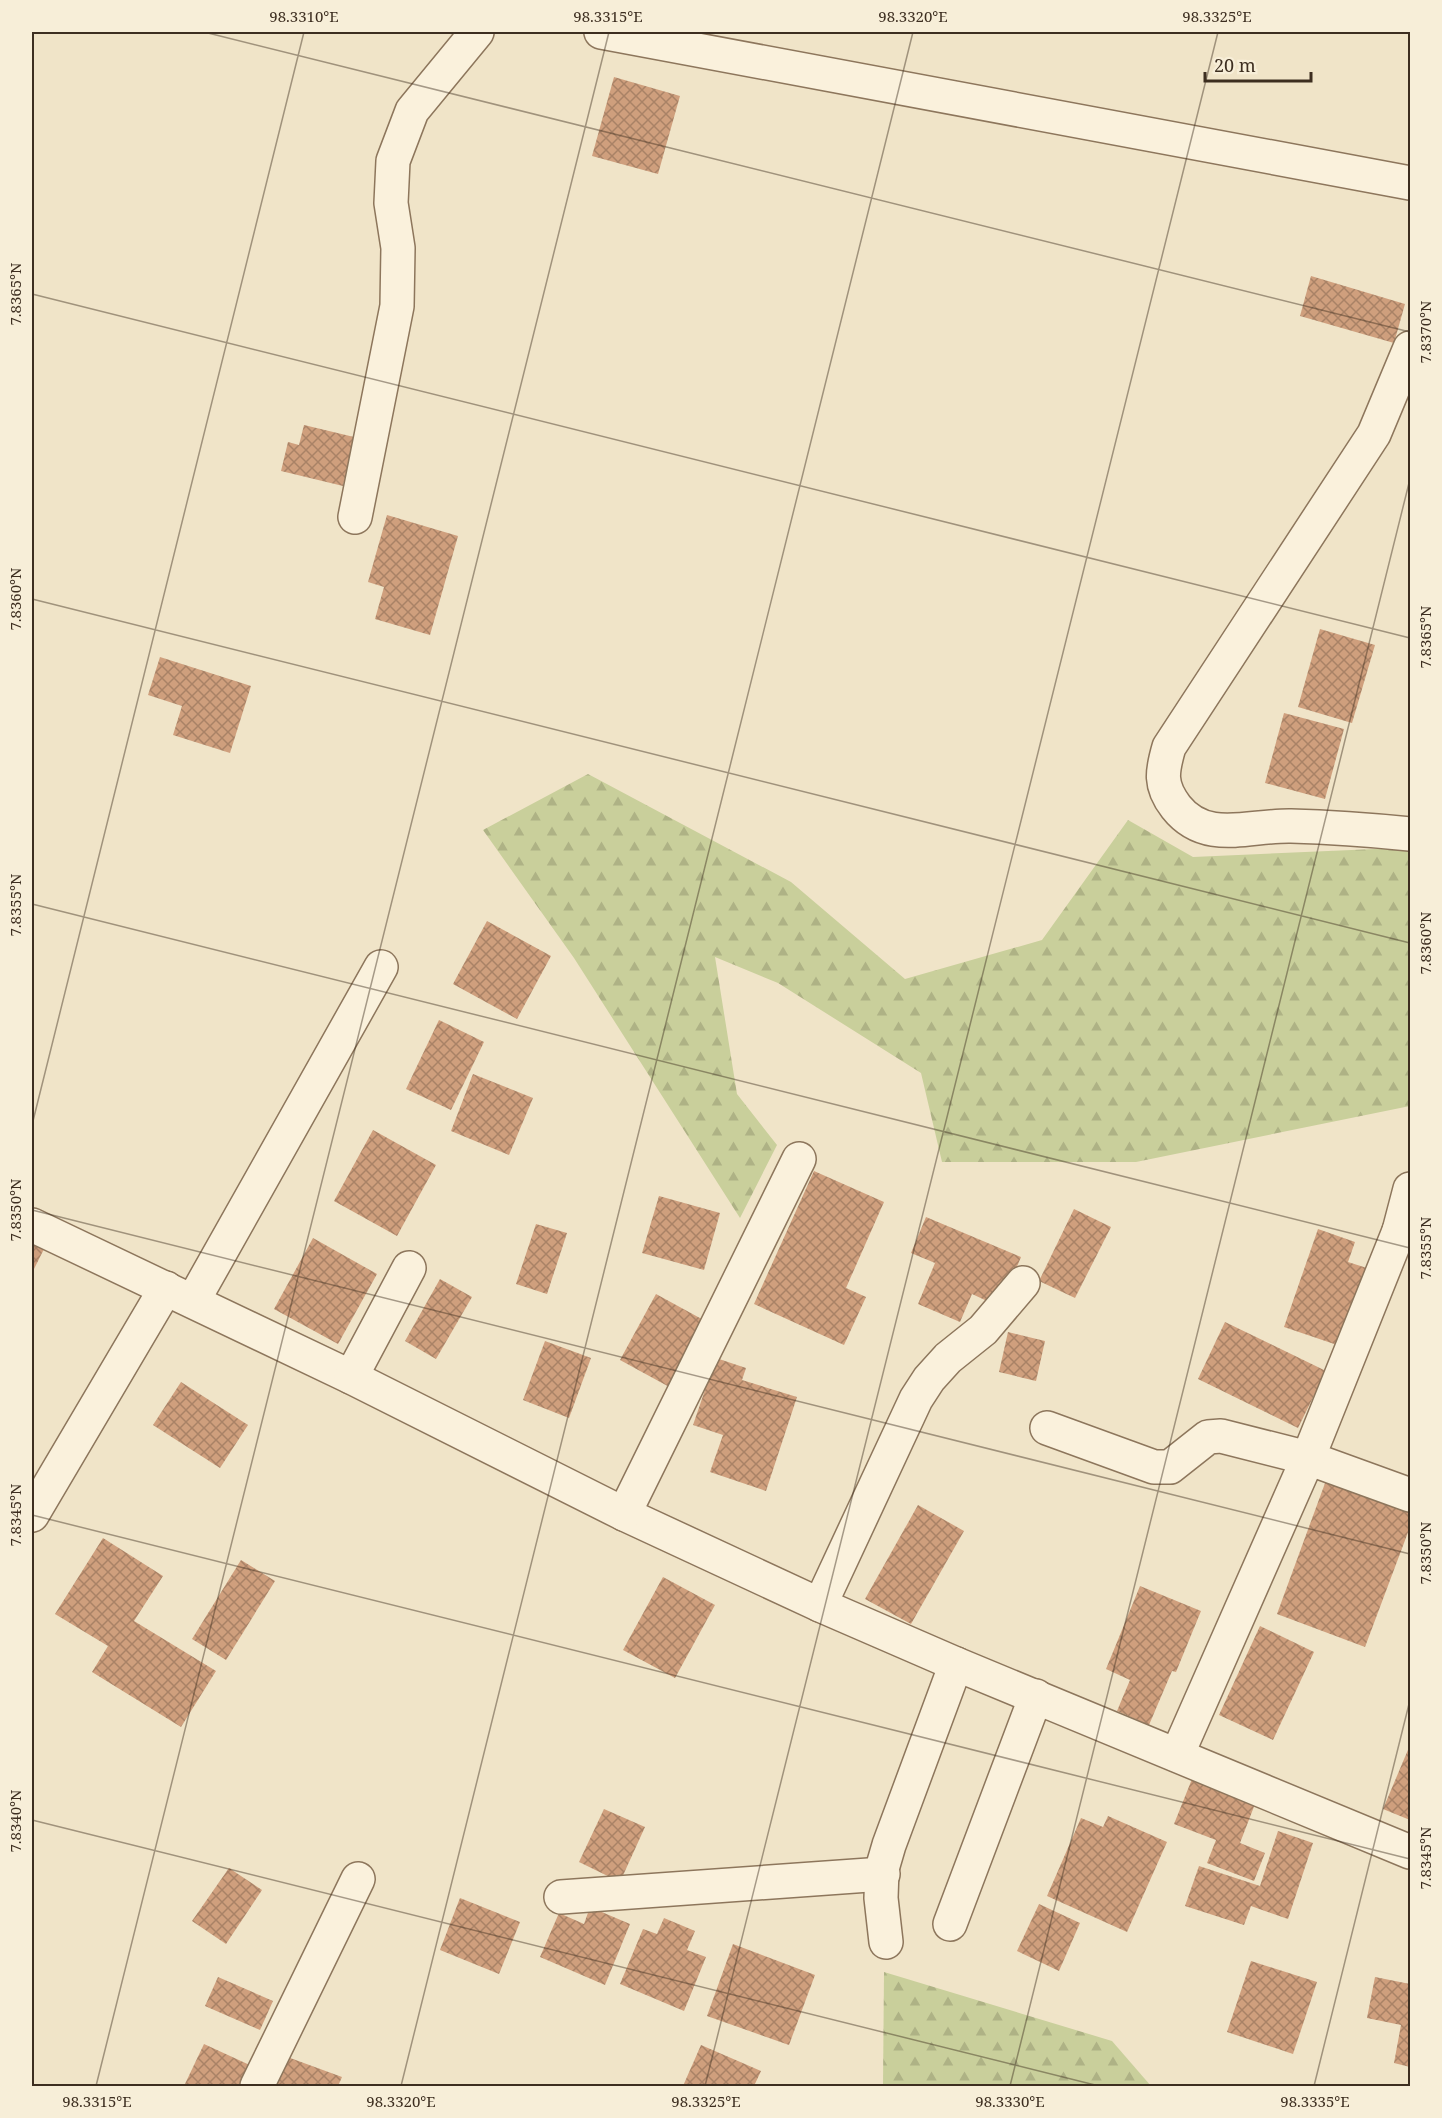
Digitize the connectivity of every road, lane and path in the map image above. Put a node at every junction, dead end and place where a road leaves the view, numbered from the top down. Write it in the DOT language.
graph roads {
  1 [pos="477,32"];
  2 [pos="601,32"];
  3 [pos="1410,183"];
  4 [pos="1410,348"];
  5 [pos="355,517"];
  6 [pos="1410,834"];
  7 [pos="381,967"];
  8 [pos="799,1159"];
  9 [pos="1410,1189"];
  10 [pos="32,1226"];
  11 [pos="1404,1233"];
  12 [pos="409,1269"];
  13 [pos="1023,1284"];
  14 [pos="180,1295"];
  15 [pos="351,1377"];
  16 [pos="1047,1428"];
  17 [pos="1308,1458"];
  18 [pos="1410,1495"];
  19 [pos="624,1514"];
  20 [pos="32,1515"];
  21 [pos="820,1605"];
  22 [pos="956,1664"];
  23 [pos="1036,1696"];
  24 [pos="1177,1755"];
  25 [pos="1410,1852"];
  26 [pos="882,1874"];
  27 [pos="357,1879"];
  28 [pos="561,1897"];
  29 [pos="950,1924"];
  30 [pos="886,1942"];
  31 [pos="257,2086"];
  1 -- 5 [label="street"];
  2 -- 3 [label="street"];
  4 -- 6 [label="street"];
  7 -- 14 [label="street"];
  8 -- 19 [label="street"];
  9 -- 11 [label="street"];
  10 -- 14 [label="street"];
  11 -- 17 [label="street"];
  12 -- 15 [label="street"];
  13 -- 21 [label="street"];
  14 -- 15 [label="street"];
  14 -- 20 [label="street"];
  15 -- 19 [label="street"];
  16 -- 17 [label="street"];
  17 -- 18 [label="street"];
  17 -- 24 [label="street"];
  19 -- 21 [label="street"];
  21 -- 22 [label="street"];
  22 -- 23 [label="street"];
  22 -- 26 [label="street"];
  23 -- 24 [label="street"];
  23 -- 29 [label="street"];
  24 -- 25 [label="street"];
  26 -- 28 [label="street"];
  26 -- 30 [label="street"];
  27 -- 31 [label="street"];
}
